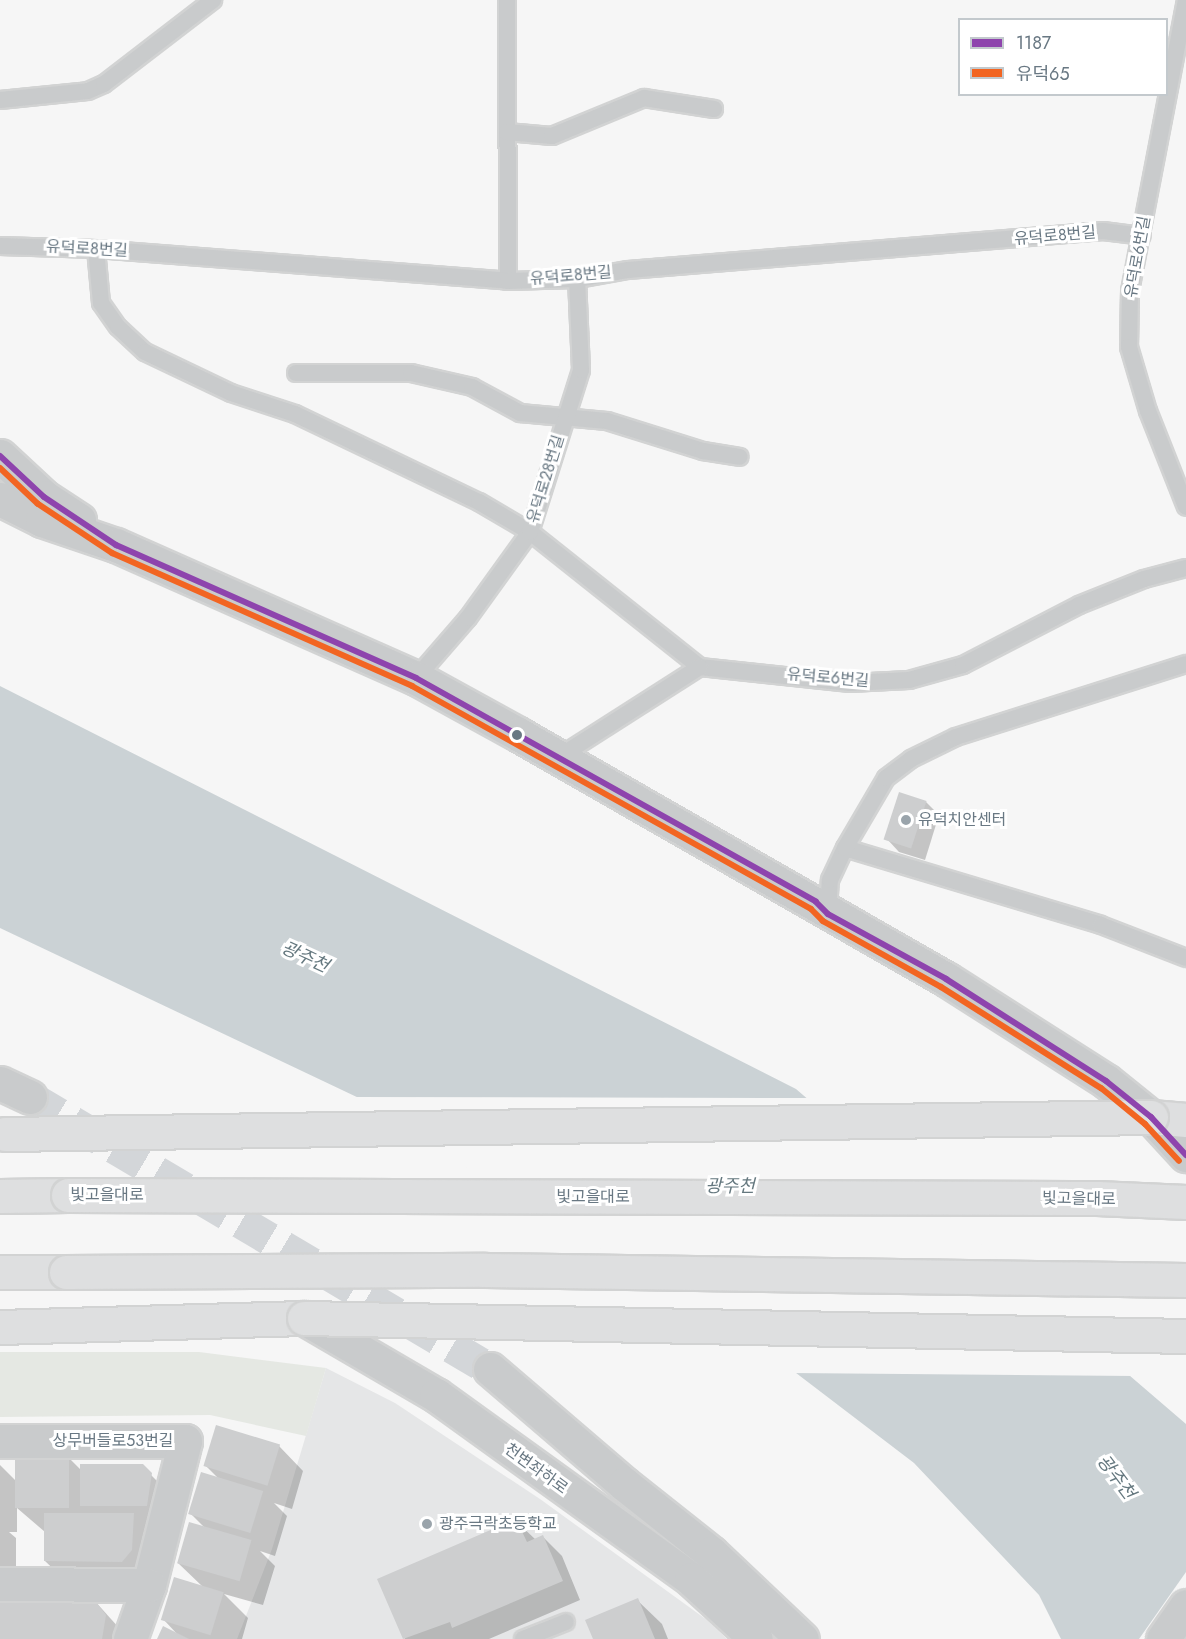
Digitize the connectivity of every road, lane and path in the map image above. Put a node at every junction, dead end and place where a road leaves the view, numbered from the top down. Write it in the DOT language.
graph roads {
  1 [pos="213,0"];
  2 [pos="507,0"];
  3 [pos="1186,0"];
  4 [pos="0,100"];
  5 [pos="714,109"];
  6 [pos="507,132"];
  7 [pos="1142,236"];
  8 [pos="0,246"];
  9 [pos="96,249"];
  10 [pos="577,279"];
  11 [pos="508,281"];
  12 [pos="296,373"];
  13 [pos="566,417"];
  14 [pos="0,456"];
  15 [pos="740,457"];
  16 [pos="0,499"];
  17 [pos="1186,507"];
  18 [pos="530,532"];
  19 [pos="116,545"];
  20 [pos="1186,568"];
  21 [pos="1186,664"];
  22 [pos="700,667"];
  23 [pos="416,678"];
  24 [pos="559,757"];
  25 [pos="845,848"];
  26 [pos="828,914"];
  27 [pos="1186,958"];
  28 [pos="0,1083"];
  29 [pos="30,1097"];
  30 [pos="1151,1117"];
  31 [pos="1186,1120"];
  32 [pos="3,1134"];
  33 [pos="1186,1155"];
  34 [pos="0,1196"];
  35 [pos="1186,1202"];
  36 [pos="0,1272"];
  37 [pos="1186,1280"];
  38 [pos="304,1318"];
  39 [pos="0,1327"];
  40 [pos="1186,1336"];
  41 [pos="490,1369"];
  42 [pos="0,1441"];
  43 [pos="0,1584"];
  44 [pos="149,1584"];
  45 [pos="1186,1606"];
  46 [pos="566,1622"];
  47 [pos="130,1639"];
  48 [pos="522,1639"];
  49 [pos="756,1639"];
  50 [pos="802,1639"];
  51 [pos="1163,1639"];
  1 -- 4 [label="lane"];
  2 -- 6 [label="lane"];
  3 -- 7 [label="lane, 유덕로6번길"];
  5 -- 6 [label="lane"];
  6 -- 11 [label="lane"];
  7 -- 10 [label="lane, 유덕로8번길"];
  7 -- 17 [label="lane, 유덕로6번길"];
  8 -- 9 [label="lane, 유덕로8번길"];
  9 -- 11 [label="lane, 유덕로8번길"];
  9 -- 18 [label="lane"];
  10 -- 11 [label="lane, 유덕로8번길"];
  10 -- 13 [label="lane, 유덕로28번길"];
  12 -- 13 [label="lane"];
  13 -- 15 [label="lane"];
  13 -- 18 [label="lane, 유덕로28번길"];
  14 -- 19 [label="street"];
  16 -- 19 [label="street"];
  18 -- 22 [label="lane"];
  18 -- 23 [label="lane, 유덕로28번길"];
  19 -- 23 [label="street"];
  20 -- 22 [label="lane, 유덕로6번길"];
  21 -- 25 [label="lane"];
  22 -- 24 [label="lane"];
  23 -- 24 [label="street"];
  24 -- 26 [label="street"];
  25 -- 26 [label="lane"];
  25 -- 27 [label="lane"];
  26 -- 30 [label="street"];
  28 -- 29 [label="street"];
  30 -- 31 [label="highway"];
  30 -- 32 [label="highway, bridge"];
  30 -- 33 [label="street"];
  34 -- 35 [label="highway, 빛고을대로, bridge"];
  36 -- 37 [label="highway, bridge"];
  38 -- 39 [label="highway"];
  38 -- 40 [label="highway, bridge"];
  38 -- 49 [label="street, 천변좌하로"];
  41 -- 50 [label="street"];
  42 -- 44 [label="street, 상무버들로53번길"];
  43 -- 44 [label="street"];
  44 -- 47 [label="street, 상무버들로53번길"];
  45 -- 51 [label="street"];
  46 -- 48 [label="lane"];
}
